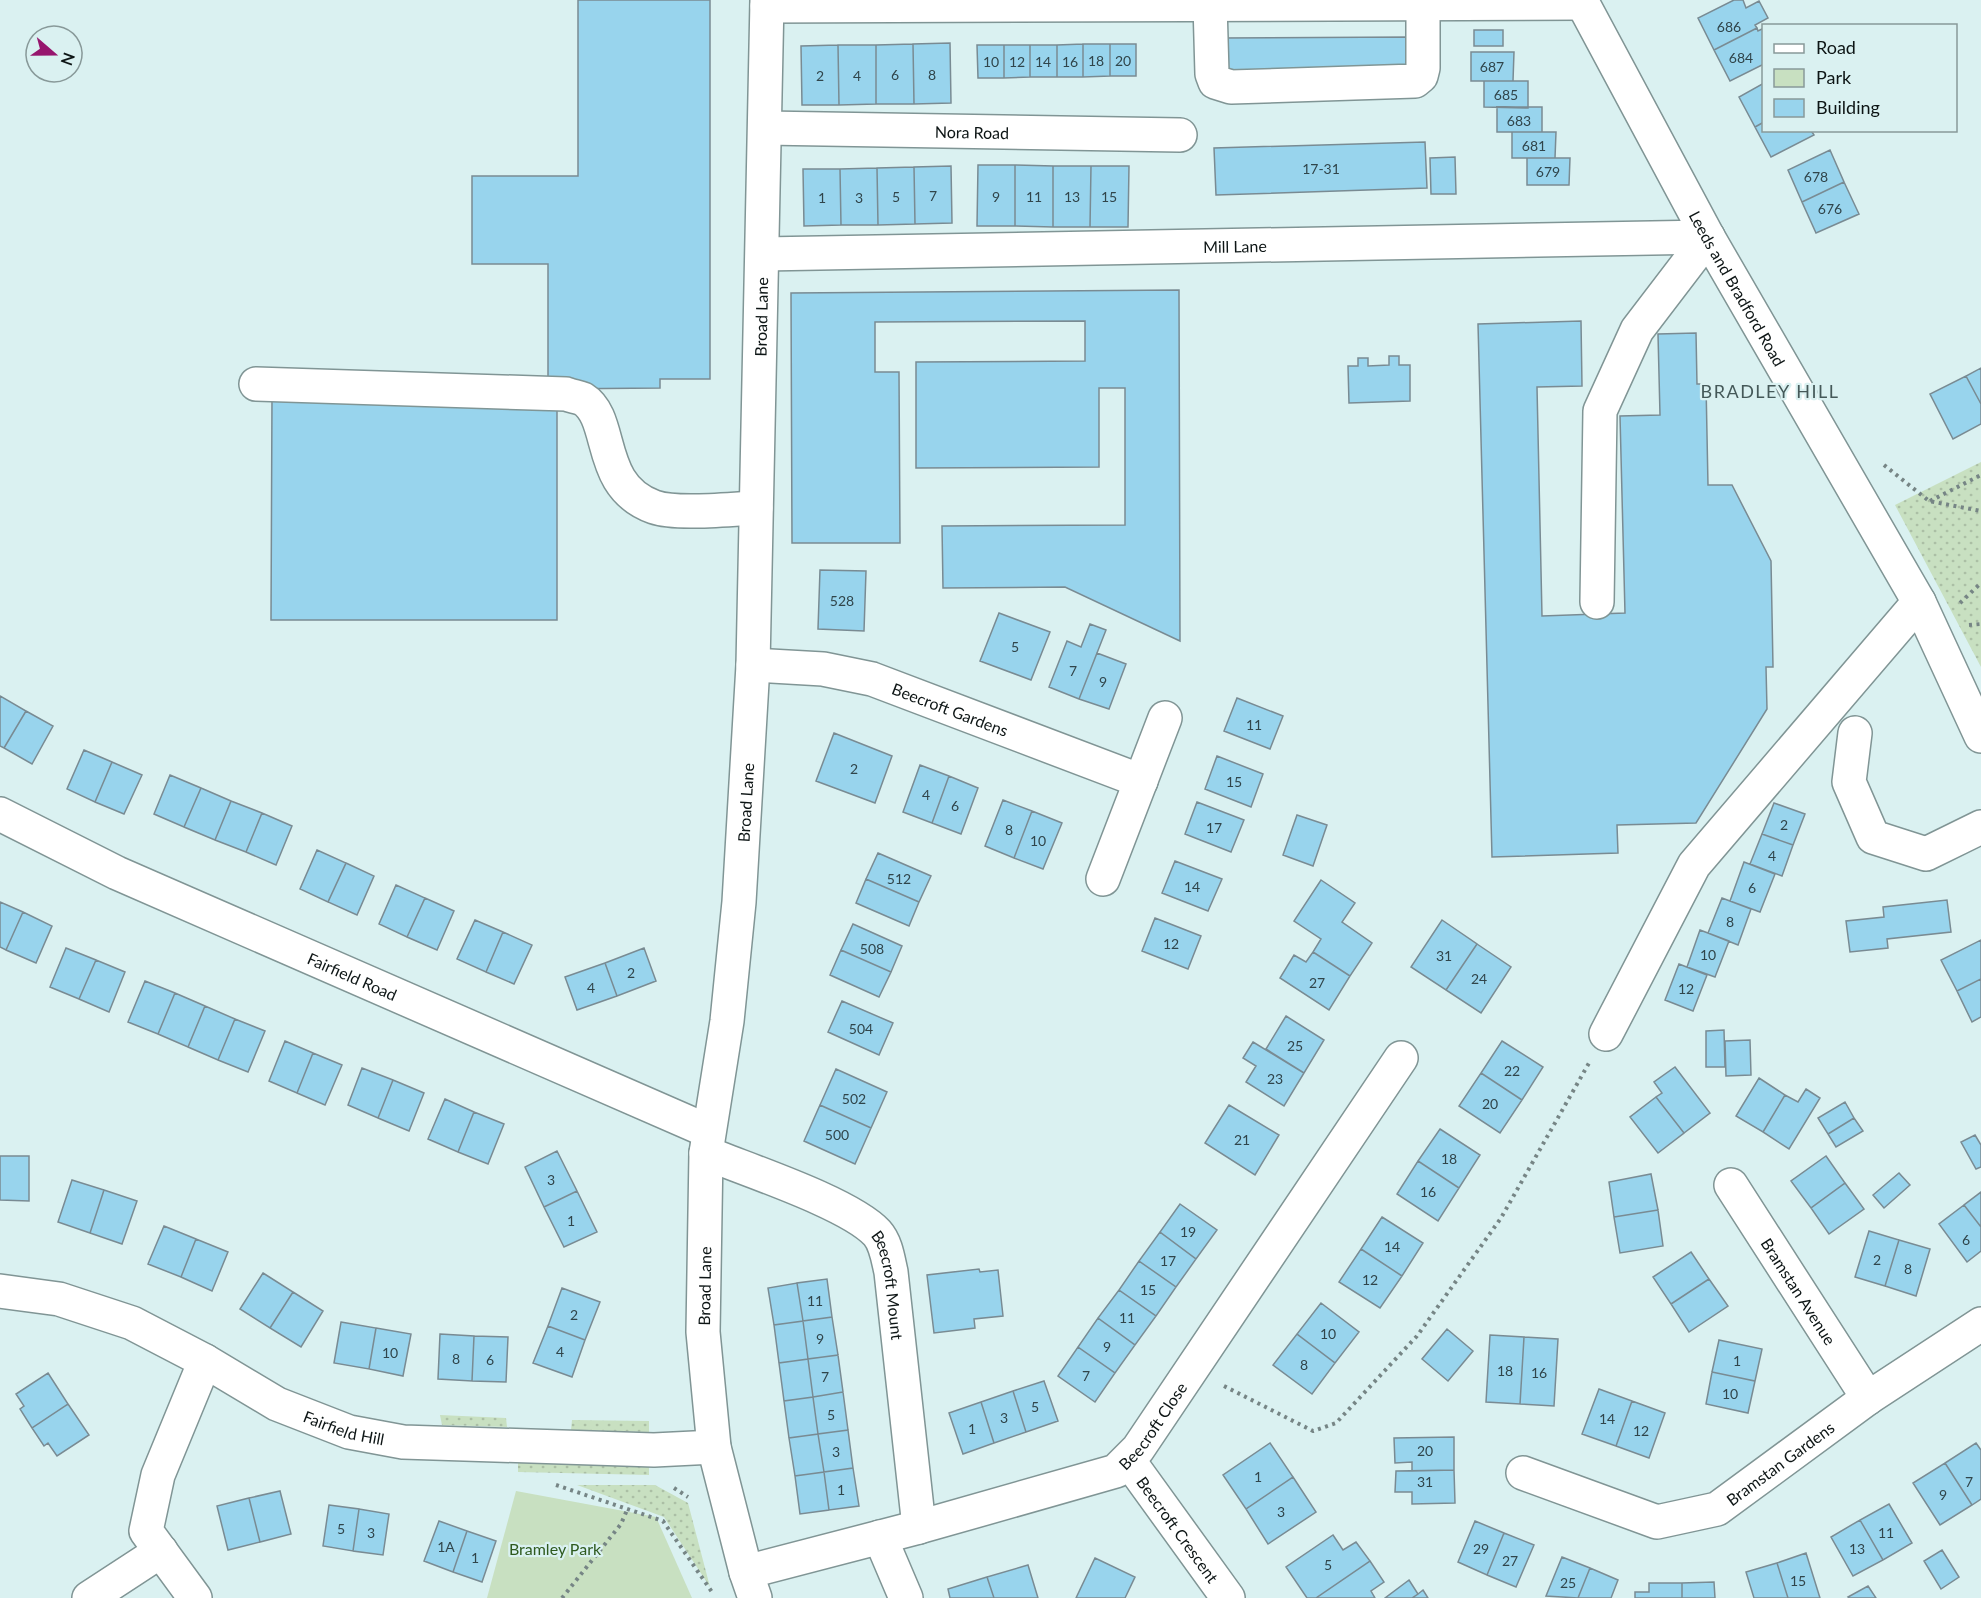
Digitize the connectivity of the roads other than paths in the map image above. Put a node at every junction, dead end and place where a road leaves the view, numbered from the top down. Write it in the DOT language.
graph roads {
  1 [pos="1582,1"];
  2 [pos="767,3"];
  3 [pos="1423,3"];
  4 [pos="1210,4"];
  5 [pos="765,128"];
  6 [pos="1180,135"];
  7 [pos="1708,237"];
  8 [pos="763,254"];
  9 [pos="256,384"];
  10 [pos="756,508"];
  11 [pos="1919,602"];
  12 [pos="1597,603"];
  13 [pos="753,665"];
  14 [pos="1165,718"];
  15 [pos="1855,733"];
  16 [pos="1981,736"];
  17 [pos="1141,781"];
  18 [pos="0,814"];
  19 [pos="1981,827"];
  20 [pos="1103,879"];
  21 [pos="1606,1034"];
  22 [pos="1401,1058"];
  23 [pos="707,1142"];
  24 [pos="1731,1185"];
  25 [pos="0,1291"];
  26 [pos="1981,1324"];
  27 [pos="206,1361"];
  28 [pos="1868,1398"];
  29 [pos="714,1447"];
  30 [pos="1129,1461"];
  31 [pos="1523,1473"];
  32 [pos="919,1527"];
  33 [pos="880,1537"];
  34 [pos="161,1551"];
  35 [pos="751,1585"];
  36 [pos="89,1598"];
  37 [pos="195,1598"];
  38 [pos="906,1598"];
  39 [pos="1228,1598"];
  1 -- 3 [label="street"];
  1 -- 7 [label="street, Leeds and Bradford Road"];
  2 -- 4 [label="street"];
  2 -- 5 [label="street, Broad Lane"];
  3 -- 4 [label="street"];
  3 -- 4 [label="street"];
  5 -- 6 [label="street, Nora Road"];
  5 -- 8 [label="street, Broad Lane"];
  7 -- 8 [label="street, Mill Lane"];
  7 -- 11 [label="street, Leeds and Bradford Road"];
  7 -- 12 [label="street"];
  8 -- 10 [label="street, Broad Lane"];
  9 -- 10 [label="street"];
  10 -- 13 [label="street, Broad Lane"];
  11 -- 16 [label="street, Leeds and Bradford Road"];
  11 -- 21 [label="street"];
  13 -- 17 [label="street, Beecroft Gardens"];
  13 -- 23 [label="street, Broad Lane"];
  14 -- 17 [label="street"];
  15 -- 19 [label="street"];
  17 -- 20 [label="street"];
  18 -- 23 [label="street, Fairfield Road"];
  22 -- 30 [label="street, Beecroft Close"];
  23 -- 29 [label="street, Broad Lane"];
  23 -- 32 [label="street, Beecroft Mount"];
  24 -- 28 [label="street, Bramstan Avenue"];
  25 -- 27 [label="street, Fairfield Hill"];
  26 -- 28 [label="street, Bramstan Gardens"];
  27 -- 29 [label="street, Fairfield Hill"];
  27 -- 34 [label="street"];
  28 -- 31 [label="street, Bramstan Gardens"];
  29 -- 35 [label="street, Broad Lane"];
  30 -- 32 [label="street, Beecroft Close"];
  30 -- 39 [label="street, Beecroft Crescent"];
  32 -- 33 [label="street, Beecroft Close"];
  33 -- 35 [label="street, Beecroft Close"];
  33 -- 38 [label="street"];
  34 -- 36 [label="street"];
  34 -- 37 [label="street"];
}
